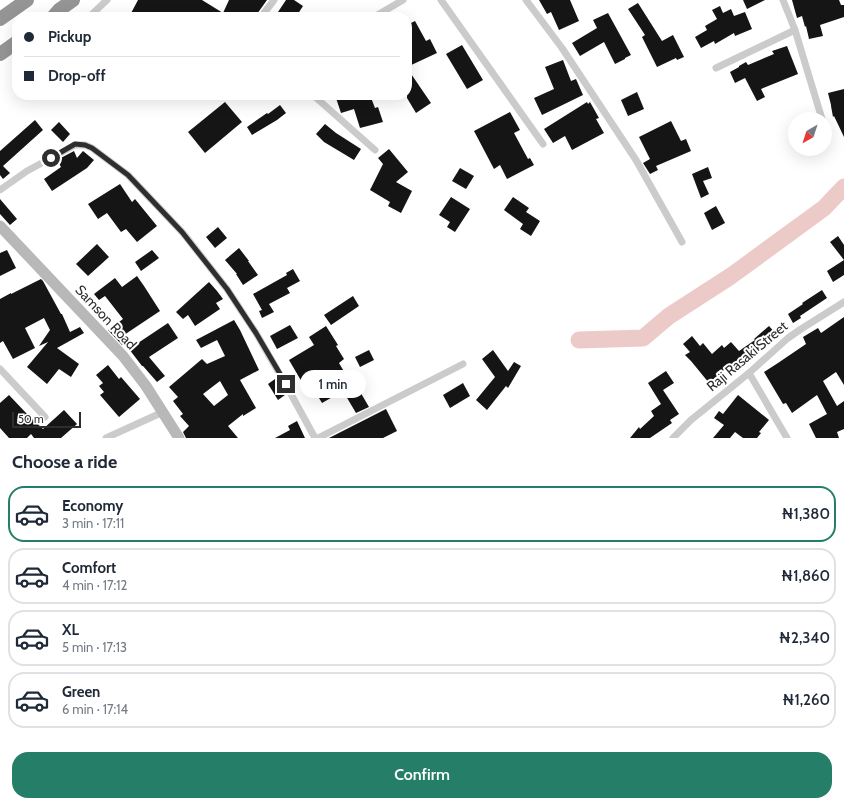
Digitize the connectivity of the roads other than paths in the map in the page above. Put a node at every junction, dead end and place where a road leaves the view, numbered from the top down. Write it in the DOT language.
graph roads {
  1 [pos="27,0"];
  2 [pos="72,0"];
  3 [pos="107,0"];
  4 [pos="274,0"];
  5 [pos="403,0"];
  6 [pos="441,0"];
  7 [pos="526,0"];
  8 [pos="783,0"];
  9 [pos="57,12"];
  10 [pos="94,12"];
  11 [pos="265,12"];
  12 [pos="383,12"];
  13 [pos="0,19"];
  14 [pos="795,30"];
  15 [pos="12,45"];
  16 [pos="1,53"];
  17 [pos="716,68"];
  18 [pos="319,100"];
  19 [pos="820,112"];
  20 [pos="543,144"];
  21 [pos="375,150"];
  22 [pos="0,190"];
  23 [pos="0,226"];
  24 [pos="682,242"];
  25 [pos="844,302"];
  26 [pos="463,364"];
  27 [pos="0,368"];
  28 [pos="749,373"];
  29 [pos="163,412"];
  30 [pos="45,417"];
  31 [pos="106,438"];
  32 [pos="179,438"];
  33 [pos="315,438"];
  34 [pos="318,438"];
  35 [pos="673,438"];
  36 [pos="787,438"];
  1 -- 13 [label="highway"];
  2 -- 9 [label="highway"];
  3 -- 10 [label="street"];
  4 -- 11 [label="street"];
  5 -- 12 [label="street"];
  6 -- 20 [label="street"];
  7 -- 24 [label="street"];
  8 -- 14 [label="street"];
  14 -- 17 [label="street"];
  14 -- 19 [label="street"];
  15 -- 16 [label="highway"];
  18 -- 21 [label="street"];
  22 -- 33 [label="street"];
  23 -- 29 [label="street, Samson Road"];
  25 -- 28 [label="street, Raji Rasaki Street"];
  26 -- 34 [label="street"];
  27 -- 30 [label="street"];
  28 -- 35 [label="street, Raji Rasaki Street"];
  28 -- 36 [label="street"];
  29 -- 31 [label="street"];
  29 -- 32 [label="street, Samson Road"];
}
